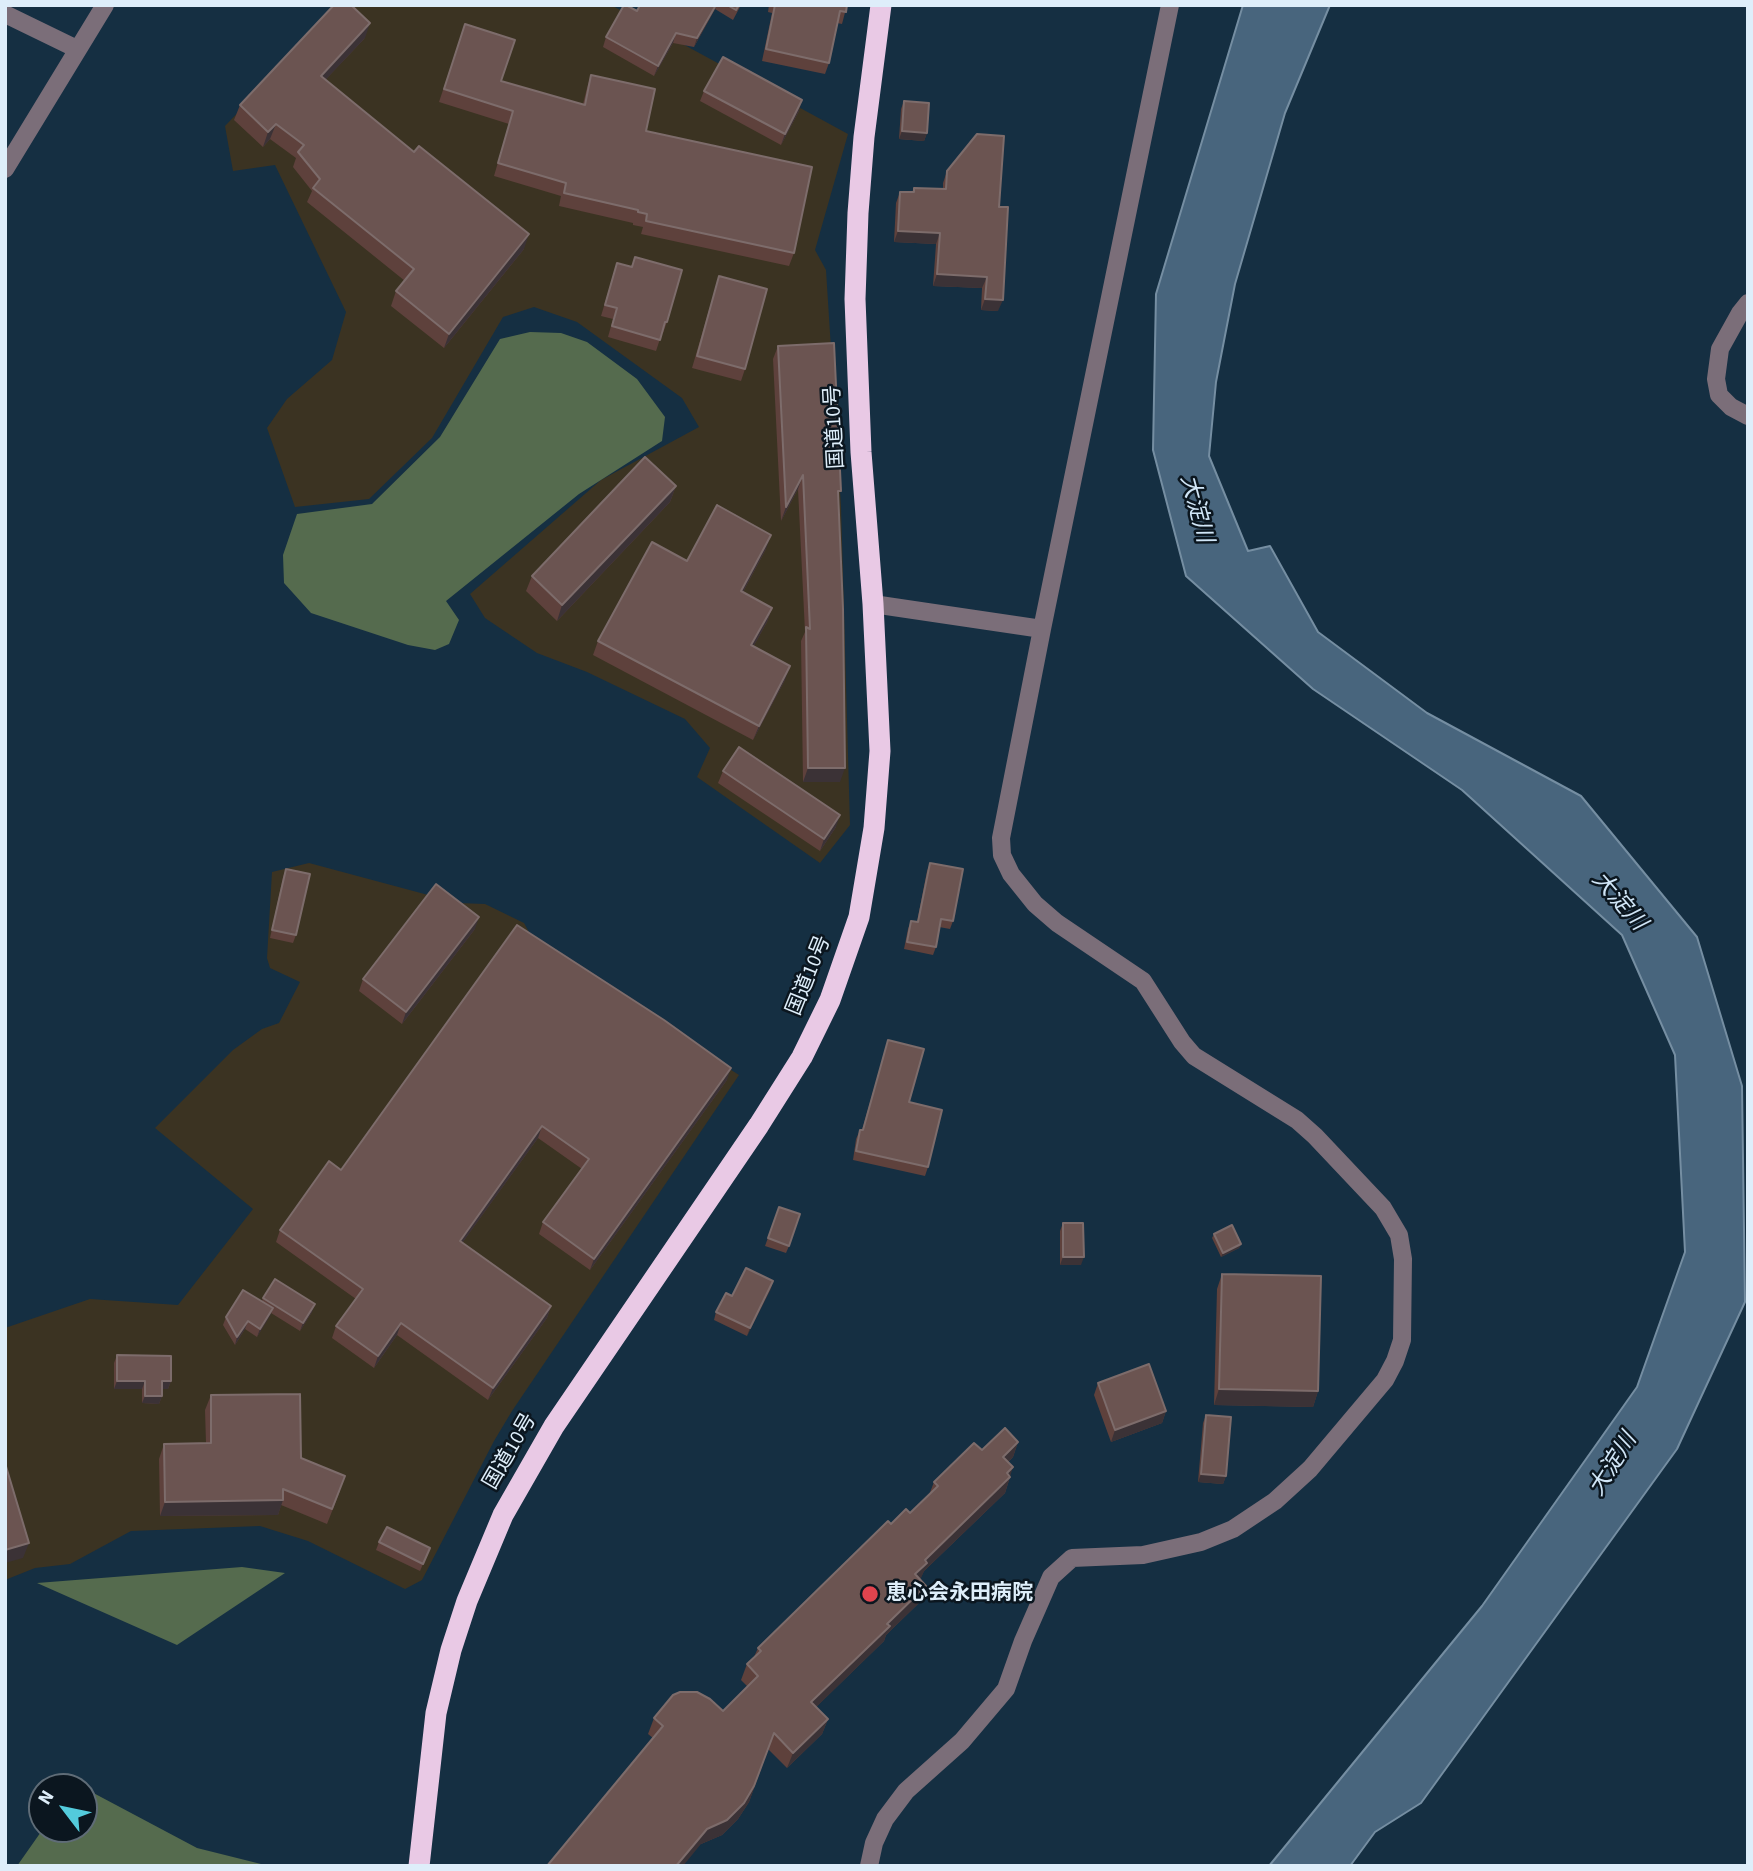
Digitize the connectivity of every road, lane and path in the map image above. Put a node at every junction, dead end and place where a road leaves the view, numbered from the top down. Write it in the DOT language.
graph roads {
  1 [pos="105,5"];
  2 [pos="881,5"];
  3 [pos="1170,5"];
  4 [pos="5,14"];
  5 [pos="77,49"];
  6 [pos="5,169"];
  7 [pos="1748,303"];
  8 [pos="1748,416"];
  9 [pos="873,604"];
  10 [pos="1042,629"];
  11 [pos="419,1866"];
  12 [pos="869,1866"];
  1 -- 5 [label="street"];
  2 -- 9 [label="highway, 国道10号"];
  3 -- 10 [label="street"];
  4 -- 5 [label="street"];
  5 -- 6 [label="street"];
  7 -- 8 [label="street"];
  9 -- 10 [label="street"];
  9 -- 11 [label="highway, 国道10号"];
  10 -- 12 [label="street"];
}
